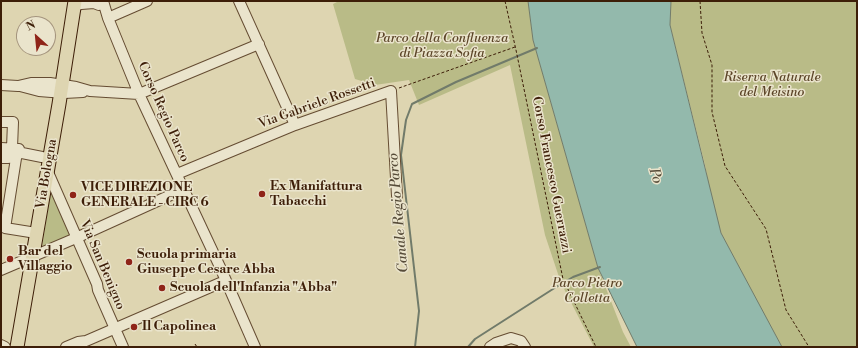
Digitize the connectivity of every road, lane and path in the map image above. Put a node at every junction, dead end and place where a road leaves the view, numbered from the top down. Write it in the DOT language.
graph roads {
  1 [pos="147,1"];
  2 [pos="239,1"];
  3 [pos="505,1"];
  4 [pos="700,1"];
  5 [pos="99,2"];
  6 [pos="72,4"];
  7 [pos="108,18"];
  8 [pos="259,44"];
  9 [pos="516,47"];
  10 [pos="1,84"];
  11 [pos="57,88"];
  12 [pos="391,91"];
  13 [pos="139,94"];
  14 [pos="1,122"];
  15 [pos="295,125"];
  16 [pos="7,148"];
  17 [pos="37,153"];
  18 [pos="1,158"];
  19 [pos="47,170"];
  20 [pos="176,174"];
  21 [pos="184,189"];
  22 [pos="397,196"];
  23 [pos="30,232"];
  24 [pos="76,238"];
  25 [pos="29,258"];
  26 [pos="1,270"];
  27 [pos="220,283"];
  28 [pos="115,329"];
  29 [pos="195,344"];
  30 [pos="1,345"];
  31 [pos="5,347"];
  32 [pos="10,347"];
  33 [pos="17,347"];
  34 [pos="66,347"];
  35 [pos="123,347"];
  36 [pos="196,347"];
  37 [pos="255,347"];
  38 [pos="490,347"];
  39 [pos="525,347"];
  40 [pos="596,347"];
  41 [pos="809,347"];
  1 -- 7 [label="street"];
  2 -- 8 [label="street"];
  3 -- 9 [label="path, Corso Francesco Guerrazzi"];
  4 -- 41 [label="path"];
  5 -- 6 [label="street"];
  5 -- 7 [label="street, Corso Regio Parco"];
  6 -- 11 [label="main road, Via Bologna"];
  7 -- 13 [label="street, Corso Regio Parco"];
  8 -- 13 [label="street"];
  8 -- 15 [label="street"];
  9 -- 12 [label="path"];
  9 -- 40 [label="path, Corso Francesco Guerrazzi"];
  10 -- 11 [label="street"];
  11 -- 13 [label="street"];
  11 -- 17 [label="main road, Via Bologna"];
  11 -- 19 [label="main road, Via Bologna"];
  12 -- 15 [label="street, Via Gabriele Rossetti"];
  12 -- 22 [label="street, Via Gabriele Rossetti"];
  13 -- 20 [label="street, Corso Regio Parco"];
  14 -- 16 [label="street"];
  15 -- 20 [label="street, Via Gabriele Rossetti"];
  16 -- 17 [label="street"];
  16 -- 18 [label="street"];
  17 -- 23 [label="main road, Via Bologna"];
  17 -- 23 [label="street"];
  19 -- 24 [label="street, Via San Benigno"];
  19 -- 25 [label="main road, Via Bologna"];
  20 -- 21 [label="street, Corso Regio Parco"];
  21 -- 24 [label="street"];
  21 -- 37 [label="street, Corso Regio Parco"];
  23 -- 25 [label="main road, Via Bologna"];
  24 -- 25 [label="street"];
  24 -- 28 [label="street, Via San Benigno"];
  25 -- 26 [label="street"];
  25 -- 32 [label="main road, Via Bologna"];
  25 -- 33 [label="main road, Via Bologna"];
  27 -- 28 [label="street"];
  28 -- 34 [label="street"];
  28 -- 35 [label="street, Via San Benigno"];
  29 -- 36 [label="path"];
  30 -- 31 [label="street"];
  38 -- 39 [label="street"];
}
